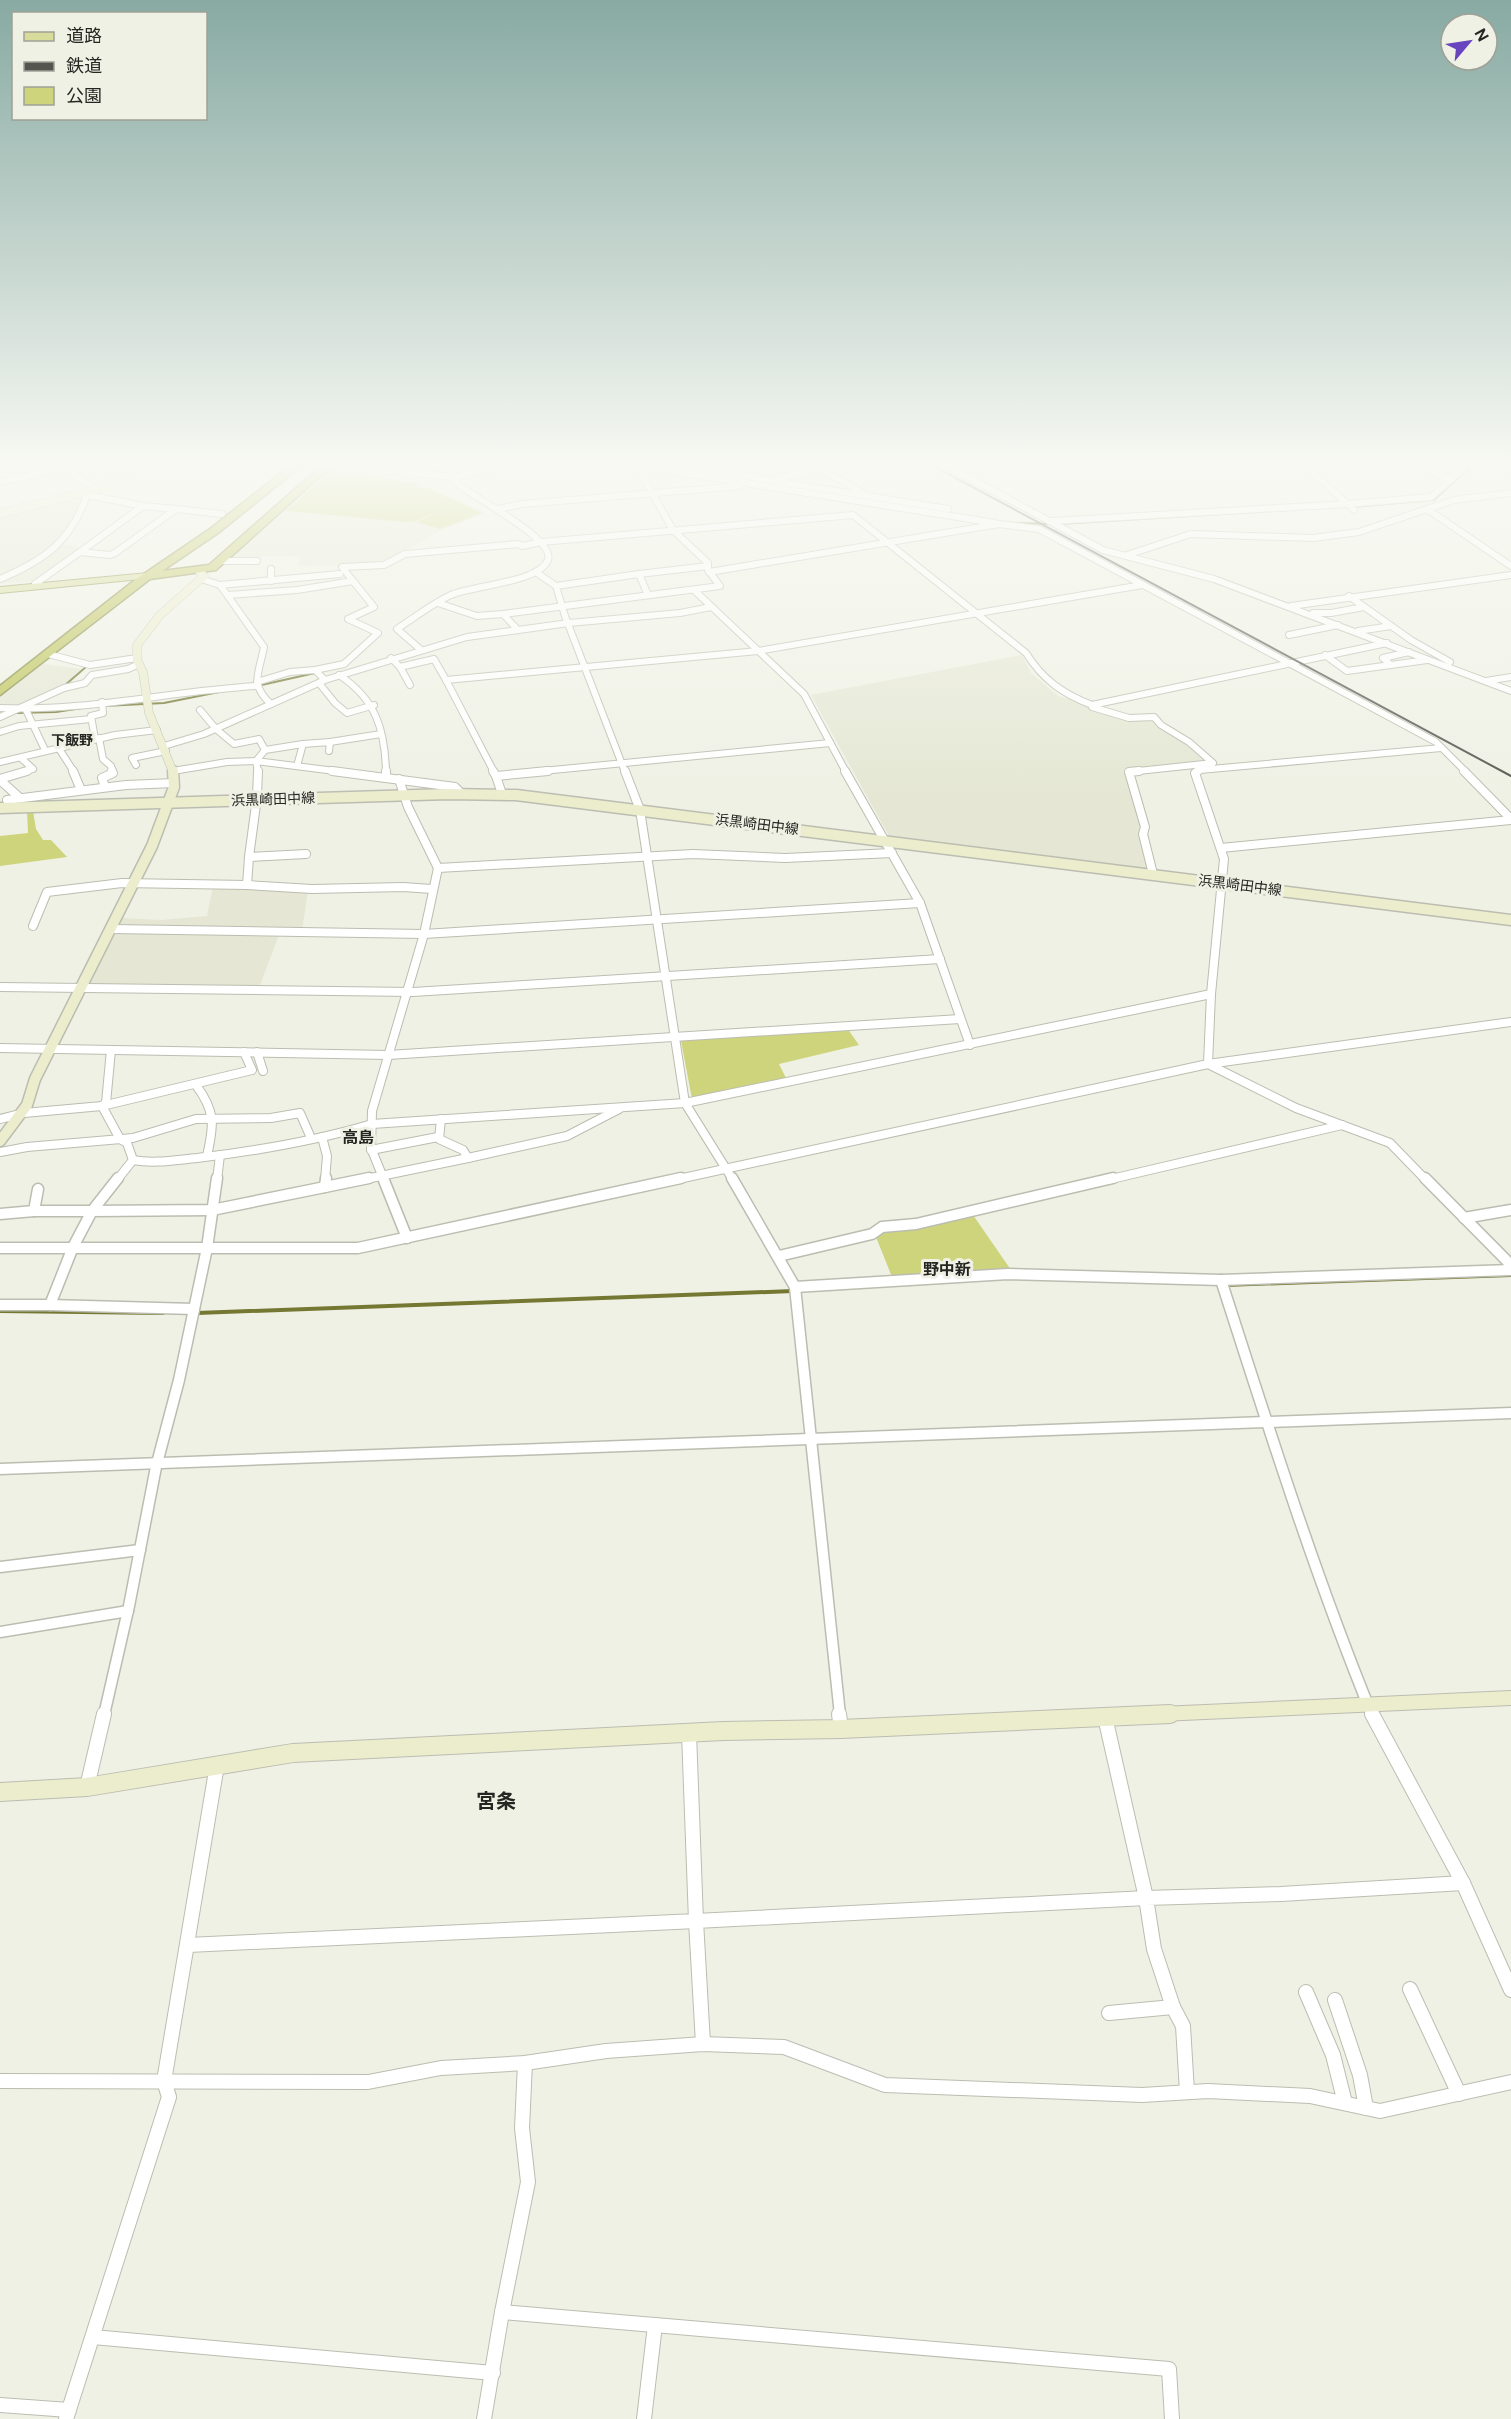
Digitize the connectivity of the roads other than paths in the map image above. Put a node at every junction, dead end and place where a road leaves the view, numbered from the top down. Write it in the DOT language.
graph roads {
  1 [pos="639,574"];
  2 [pos="48,575"];
  3 [pos="200,575"];
  4 [pos="271,575"];
  5 [pos="331,575"];
  6 [pos="349,575"];
  7 [pos="529,575"];
  8 [pos="540,575"];
  9 [pos="633,575"];
  10 [pos="713,575"];
  11 [pos="928,575"];
  12 [pos="1123,575"];
  13 [pos="1198,575"];
  14 [pos="1511,575"];
  15 [pos="148,576"];
  16 [pos="354,580"];
  17 [pos="271,581"];
  18 [pos="35,584"];
  19 [pos="220,585"];
  20 [pos="1142,585"];
  21 [pos="556,586"];
  22 [pos="0,589"];
  23 [pos="694,590"];
  24 [pos="228,595"];
  25 [pos="648,595"];
  26 [pos="1349,596"];
  27 [pos="438,603"];
  28 [pos="561,605"];
  29 [pos="1289,606"];
  30 [pos="711,607"];
  31 [pos="1364,607"];
  32 [pos="1308,613"];
  33 [pos="503,614"];
  34 [pos="976,614"];
  35 [pos="569,623"];
  36 [pos="1338,625"];
  37 [pos="1391,626"];
  38 [pos="518,630"];
  39 [pos="1356,631"];
  40 [pos="1289,635"];
  41 [pos="1387,643"];
  42 [pos="420,649"];
  43 [pos="758,651"];
  44 [pos="1410,652"];
  45 [pos="48,654"];
  46 [pos="1325,655"];
  47 [pos="391,658"];
  48 [pos="1429,659"];
  49 [pos="138,661"];
  50 [pos="1288,662"];
  51 [pos="1391,665"];
  52 [pos="400,667"];
  53 [pos="586,667"];
  54 [pos="315,670"];
  55 [pos="1469,674"];
  56 [pos="339,675"];
  57 [pos="1511,677"];
  58 [pos="446,680"];
  59 [pos="322,681"];
  60 [pos="1486,681"];
  61 [pos="256,684"];
  62 [pos="410,685"];
  63 [pos="1511,691"];
  64 [pos="0,692"];
  65 [pos="147,696"];
  66 [pos="102,702"];
  67 [pos="271,704"];
  68 [pos="374,705"];
  69 [pos="1092,705"];
  70 [pos="0,708"];
  71 [pos="17,709"];
  72 [pos="26,710"];
  73 [pos="200,710"];
  74 [pos="0,717"];
  75 [pos="91,719"];
  76 [pos="35,724"];
  77 [pos="216,729"];
  78 [pos="157,730"];
  79 [pos="0,732"];
  80 [pos="381,734"];
  81 [pos="97,738"];
  82 [pos="330,742"];
  83 [pos="830,743"];
  84 [pos="303,744"];
  85 [pos="58,747"];
  86 [pos="165,748"];
  87 [pos="1441,748"];
  88 [pos="45,750"];
  89 [pos="265,750"];
  90 [pos="329,751"];
  91 [pos="21,758"];
  92 [pos="256,761"];
  93 [pos="0,762"];
  94 [pos="622,763"];
  95 [pos="136,765"];
  96 [pos="297,766"];
  97 [pos="173,771"];
  98 [pos="496,776"];
  99 [pos="386,778"];
  100 [pos="0,779"];
  101 [pos="399,779"];
  102 [pos="174,783"];
  103 [pos="105,787"];
  104 [pos="81,790"];
  105 [pos="462,794"];
  106 [pos="502,794"];
  107 [pos="403,795"];
  108 [pos="21,798"];
  109 [pos="257,800"];
  110 [pos="170,803"];
  111 [pos="4,804"];
  112 [pos="640,810"];
  113 [pos="1511,820"];
  114 [pos="885,841"];
  115 [pos="1221,848"];
  116 [pos="892,853"];
  117 [pos="306,854"];
  118 [pos="648,856"];
  119 [pos="249,857"];
  120 [pos="438,868"];
  121 [pos="1153,874"];
  122 [pos="1220,883"];
  123 [pos="134,884"];
  124 [pos="247,885"];
  125 [pos="432,889"];
  126 [pos="920,903"];
  127 [pos="658,919"];
  128 [pos="1511,920"];
  129 [pos="33,926"];
  130 [pos="112,929"];
  131 [pos="424,934"];
  132 [pos="940,959"];
  133 [pos="666,976"];
  134 [pos="0,987"];
  135 [pos="82,988"];
  136 [pos="407,992"];
  137 [pos="1211,994"];
  138 [pos="960,1019"];
  139 [pos="1511,1022"];
  140 [pos="676,1037"];
  141 [pos="970,1045"];
  142 [pos="50,1049"];
  143 [pos="111,1050"];
  144 [pos="1,1051"];
  145 [pos="244,1052"];
  146 [pos="256,1052"];
  147 [pos="388,1055"];
  148 [pos="1208,1064"];
  149 [pos="263,1071"];
  150 [pos="196,1085"];
  151 [pos="685,1103"];
  152 [pos="102,1106"];
  153 [pos="624,1106"];
  154 [pos="24,1113"];
  155 [pos="213,1118"];
  156 [pos="0,1119"];
  157 [pos="441,1119"];
  158 [pos="372,1124"];
  159 [pos="1342,1125"];
  160 [pos="322,1137"];
  161 [pos="438,1137"];
  162 [pos="120,1138"];
  163 [pos="311,1138"];
  164 [pos="0,1142"];
  165 [pos="371,1150"];
  166 [pos="0,1152"];
  167 [pos="220,1155"];
  168 [pos="207,1156"];
  169 [pos="468,1158"];
  170 [pos="133,1160"];
  171 [pos="726,1167"];
  172 [pos="381,1175"];
  173 [pos="325,1187"];
  174 [pos="38,1189"];
  175 [pos="212,1210"];
  176 [pos="1511,1210"];
  177 [pos="34,1211"];
  178 [pos="92,1211"];
  179 [pos="0,1214"];
  180 [pos="1464,1218"];
  181 [pos="407,1238"];
  182 [pos="73,1247"];
  183 [pos="0,1248"];
  184 [pos="207,1248"];
  185 [pos="779,1256"];
  186 [pos="1511,1265"];
  187 [pos="1511,1270"];
  188 [pos="1221,1280"];
  189 [pos="795,1287"];
  190 [pos="0,1305"];
  191 [pos="50,1305"];
  192 [pos="194,1309"];
  193 [pos="1511,1413"];
  194 [pos="1267,1422"];
  195 [pos="812,1440"];
  196 [pos="157,1463"];
  197 [pos="0,1469"];
  198 [pos="140,1550"];
  199 [pos="0,1567"];
  200 [pos="128,1611"];
  201 [pos="0,1632"];
  202 [pos="1511,1698"];
  203 [pos="1368,1704"];
  204 [pos="1105,1717"];
  205 [pos="841,1729"];
  206 [pos="689,1733"];
  207 [pos="217,1765"];
  208 [pos="87,1786"];
  209 [pos="0,1792"];
  210 [pos="1463,1883"];
  211 [pos="1146,1898"];
  212 [pos="696,1921"];
  213 [pos="188,1945"];
  214 [pos="1410,1989"];
  215 [pos="1511,1990"];
  216 [pos="1306,1992"];
  217 [pos="1335,2000"];
  218 [pos="1173,2007"];
  219 [pos="1109,2013"];
  220 [pos="703,2044"];
  221 [pos="525,2063"];
  222 [pos="0,2081"];
  223 [pos="164,2081"];
  224 [pos="1511,2082"];
  225 [pos="1187,2092"];
  226 [pos="1460,2094"];
  227 [pos="1345,2103"];
  228 [pos="1366,2108"];
  229 [pos="502,2312"];
  230 [pos="655,2325"];
  231 [pos="93,2337"];
  232 [pos="493,2373"];
  233 [pos="0,2405"];
  234 [pos="68,2414"];
  235 [pos="484,2419"];
  236 [pos="644,2419"];
  237 [pos="1172,2419"];
  1 -- 25 [label="street"];
  2 -- 18 [label="street"];
  3 -- 15 [label="highway"];
  3 -- 19 [label="street"];
  3 -- 49 [label="street"];
  4 -- 17 [label="street"];
  5 -- 17 [label="street"];
  6 -- 16 [label="street"];
  7 -- 27 [label="street"];
  8 -- 21 [label="street"];
  9 -- 21 [label="street"];
  10 -- 23 [label="street"];
  11 -- 34 [label="street"];
  12 -- 20 [label="street"];
  13 -- 29 [label="street"];
  14 -- 26 [label="street"];
  15 -- 18 [label="main road"];
  15 -- 22 [label="main road"];
  15 -- 45 [label="highway"];
  16 -- 24 [label="street"];
  16 -- 54 [label="street"];
  17 -- 19 [label="street"];
  18 -- 22 [label="main road"];
  19 -- 24 [label="street"];
  20 -- 34 [label="street"];
  20 -- 50 [label="street"];
  21 -- 28 [label="street"];
  23 -- 25 [label="street"];
  23 -- 30 [label="street"];
  24 -- 61 [label="street"];
  25 -- 28 [label="street"];
  26 -- 29 [label="street"];
  26 -- 31 [label="street"];
  27 -- 33 [label="street"];
  27 -- 42 [label="street"];
  28 -- 33 [label="street"];
  28 -- 35 [label="street"];
  29 -- 32 [label="street"];
  30 -- 35 [label="street"];
  30 -- 43 [label="street"];
  31 -- 32 [label="street"];
  31 -- 37 [label="street"];
  32 -- 36 [label="street"];
  33 -- 38 [label="street"];
  34 -- 43 [label="street"];
  34 -- 69 [label="street"];
  35 -- 38 [label="street"];
  35 -- 53 [label="street"];
  36 -- 39 [label="street"];
  36 -- 40 [label="street"];
  37 -- 39 [label="street"];
  37 -- 55 [label="street"];
  38 -- 42 [label="street"];
  39 -- 41 [label="street"];
  41 -- 44 [label="street"];
  41 -- 46 [label="street"];
  42 -- 47 [label="street"];
  43 -- 53 [label="street"];
  43 -- 83 [label="street"];
  44 -- 48 [label="street"];
  44 -- 51 [label="street"];
  45 -- 49 [label="street"];
  45 -- 64 [label="highway"];
  46 -- 50 [label="street"];
  46 -- 51 [label="street"];
  47 -- 52 [label="street"];
  47 -- 56 [label="street"];
  48 -- 51 [label="street"];
  48 -- 55 [label="street"];
  49 -- 65 [label="street"];
  49 -- 71 [label="street"];
  50 -- 69 [label="street"];
  50 -- 87 [label="street"];
  52 -- 58 [label="street"];
  52 -- 62 [label="street"];
  53 -- 58 [label="street"];
  53 -- 94 [label="street"];
  54 -- 59 [label="street"];
  54 -- 61 [label="street"];
  55 -- 60 [label="street"];
  56 -- 59 [label="street"];
  56 -- 68 [label="street"];
  57 -- 60 [label="street"];
  58 -- 98 [label="street"];
  59 -- 67 [label="street"];
  59 -- 68 [label="street"];
  60 -- 63 [label="street"];
  61 -- 65 [label="street"];
  61 -- 67 [label="street"];
  65 -- 66 [label="street"];
  65 -- 78 [label="street"];
  66 -- 72 [label="street"];
  66 -- 75 [label="street"];
  67 -- 77 [label="street"];
  68 -- 80 [label="street"];
  69 -- 121 [label="street"];
  70 -- 71 [label="street"];
  71 -- 72 [label="street"];
  71 -- 74 [label="street"];
  72 -- 76 [label="street"];
  73 -- 77 [label="street"];
  75 -- 76 [label="street"];
  75 -- 81 [label="street"];
  76 -- 79 [label="street"];
  76 -- 88 [label="street"];
  77 -- 86 [label="street"];
  77 -- 89 [label="street"];
  78 -- 81 [label="street"];
  78 -- 86 [label="street"];
  80 -- 82 [label="street"];
  80 -- 99 [label="street"];
  81 -- 85 [label="street"];
  81 -- 103 [label="street"];
  82 -- 84 [label="street"];
  82 -- 90 [label="street"];
  83 -- 94 [label="street"];
  83 -- 114 [label="street"];
  84 -- 89 [label="street"];
  84 -- 96 [label="street"];
  85 -- 88 [label="street"];
  85 -- 104 [label="street"];
  86 -- 95 [label="street"];
  86 -- 97 [label="street"];
  87 -- 113 [label="street"];
  87 -- 115 [label="street"];
  88 -- 91 [label="street"];
  89 -- 92 [label="street"];
  91 -- 93 [label="street"];
  91 -- 100 [label="street"];
  92 -- 96 [label="street"];
  92 -- 97 [label="street"];
  92 -- 109 [label="street"];
  94 -- 98 [label="street"];
  94 -- 112 [label="street"];
  96 -- 99 [label="street"];
  97 -- 102 [label="street"];
  98 -- 106 [label="street"];
  99 -- 101 [label="street"];
  100 -- 108 [label="street"];
  101 -- 105 [label="street"];
  101 -- 107 [label="street"];
  102 -- 103 [label="street"];
  102 -- 110 [label="street"];
  103 -- 104 [label="street"];
  104 -- 108 [label="street"];
  105 -- 106 [label="street, 浜黒崎田中線"];
  105 -- 107 [label="street, 浜黒崎田中線"];
  106 -- 112 [label="street, 浜黒崎田中線"];
  107 -- 109 [label="street, 浜黒崎田中線"];
  107 -- 120 [label="street"];
  108 -- 111 [label="street"];
  109 -- 110 [label="street, 浜黒崎田中線"];
  109 -- 119 [label="street"];
  110 -- 111 [label="street, 浜黒崎田中線"];
  110 -- 123 [label="street"];
  112 -- 114 [label="street, 浜黒崎田中線"];
  112 -- 118 [label="street"];
  113 -- 115 [label="street"];
  114 -- 116 [label="street"];
  114 -- 121 [label="street, 浜黒崎田中線"];
  115 -- 122 [label="street"];
  116 -- 118 [label="street"];
  116 -- 126 [label="street"];
  117 -- 119 [label="street"];
  118 -- 120 [label="street"];
  118 -- 127 [label="street"];
  119 -- 124 [label="street"];
  120 -- 125 [label="street"];
  121 -- 122 [label="street, 浜黒崎田中線"];
  122 -- 128 [label="street, 浜黒崎田中線"];
  122 -- 137 [label="street"];
  123 -- 124 [label="street"];
  123 -- 129 [label="street"];
  123 -- 130 [label="street"];
  124 -- 125 [label="street"];
  125 -- 131 [label="street"];
  126 -- 127 [label="street"];
  126 -- 132 [label="street"];
  127 -- 131 [label="street"];
  127 -- 133 [label="street"];
  130 -- 131 [label="street"];
  130 -- 135 [label="street"];
  131 -- 136 [label="street"];
  132 -- 133 [label="street"];
  132 -- 138 [label="street"];
  133 -- 136 [label="street"];
  133 -- 140 [label="street"];
  134 -- 135 [label="street"];
  135 -- 136 [label="street"];
  135 -- 142 [label="street"];
  136 -- 147 [label="street"];
  137 -- 141 [label="street"];
  137 -- 148 [label="street"];
  138 -- 140 [label="street"];
  138 -- 141 [label="street"];
  139 -- 148 [label="street"];
  140 -- 147 [label="street"];
  140 -- 151 [label="street"];
  141 -- 151 [label="street"];
  142 -- 143 [label="street"];
  142 -- 144 [label="street"];
  142 -- 154 [label="street"];
  143 -- 145 [label="street"];
  143 -- 152 [label="street"];
  145 -- 146 [label="street"];
  145 -- 150 [label="street"];
  146 -- 147 [label="street"];
  146 -- 149 [label="street"];
  147 -- 158 [label="street"];
  148 -- 159 [label="street"];
  148 -- 171 [label="street"];
  150 -- 152 [label="street"];
  150 -- 155 [label="street"];
  151 -- 153 [label="street"];
  151 -- 171 [label="street"];
  152 -- 154 [label="street"];
  152 -- 162 [label="street"];
  153 -- 157 [label="street"];
  153 -- 169 [label="street"];
  154 -- 156 [label="street"];
  154 -- 164 [label="street"];
  155 -- 162 [label="street"];
  155 -- 163 [label="street"];
  155 -- 168 [label="street"];
  157 -- 158 [label="street"];
  157 -- 161 [label="street"];
  158 -- 160 [label="street"];
  158 -- 165 [label="street"];
  159 -- 180 [label="street"];
  159 -- 185 [label="street"];
  160 -- 163 [label="street"];
  160 -- 173 [label="street"];
  161 -- 165 [label="street"];
  161 -- 169 [label="street"];
  162 -- 166 [label="street"];
  162 -- 170 [label="street"];
  163 -- 167 [label="street"];
  165 -- 172 [label="street"];
  167 -- 168 [label="street"];
  167 -- 175 [label="street"];
  168 -- 170 [label="street"];
  169 -- 172 [label="street"];
  170 -- 178 [label="street"];
  171 -- 181 [label="street"];
  171 -- 185 [label="street"];
  172 -- 173 [label="street"];
  172 -- 181 [label="street"];
  173 -- 175 [label="street"];
  174 -- 177 [label="street"];
  175 -- 178 [label="street"];
  175 -- 184 [label="street"];
  176 -- 180 [label="street"];
  177 -- 178 [label="street"];
  177 -- 179 [label="street"];
  178 -- 182 [label="street"];
  180 -- 186 [label="street"];
  181 -- 184 [label="street"];
  182 -- 183 [label="street"];
  182 -- 184 [label="street"];
  182 -- 191 [label="street"];
  184 -- 192 [label="street"];
  185 -- 189 [label="street"];
  187 -- 188 [label="street"];
  188 -- 189 [label="street"];
  188 -- 194 [label="street"];
  189 -- 195 [label="street"];
  190 -- 191 [label="street"];
  191 -- 192 [label="street"];
  192 -- 196 [label="street"];
  193 -- 194 [label="street"];
  194 -- 195 [label="street"];
  194 -- 203 [label="street"];
  195 -- 196 [label="street"];
  195 -- 205 [label="street"];
  196 -- 197 [label="street"];
  196 -- 198 [label="street"];
  198 -- 199 [label="street"];
  198 -- 200 [label="street"];
  200 -- 201 [label="street"];
  200 -- 208 [label="street"];
  202 -- 203 [label="street"];
  203 -- 204 [label="street"];
  203 -- 210 [label="street"];
  204 -- 205 [label="street"];
  204 -- 211 [label="street"];
  205 -- 206 [label="street"];
  206 -- 207 [label="street"];
  206 -- 212 [label="street"];
  207 -- 208 [label="street"];
  207 -- 213 [label="street"];
  208 -- 209 [label="street"];
  210 -- 211 [label="street"];
  210 -- 215 [label="street"];
  211 -- 212 [label="street"];
  211 -- 218 [label="street"];
  212 -- 213 [label="street"];
  212 -- 220 [label="street"];
  213 -- 223 [label="street"];
  214 -- 226 [label="street"];
  216 -- 227 [label="street"];
  217 -- 228 [label="street"];
  218 -- 219 [label="street"];
  218 -- 225 [label="street"];
  220 -- 221 [label="street"];
  220 -- 225 [label="street"];
  221 -- 223 [label="street"];
  221 -- 229 [label="street"];
  222 -- 223 [label="street"];
  223 -- 231 [label="street"];
  224 -- 226 [label="street"];
  225 -- 227 [label="street"];
  226 -- 228 [label="street"];
  227 -- 228 [label="street"];
  229 -- 230 [label="street"];
  229 -- 232 [label="street"];
  230 -- 236 [label="street"];
  230 -- 237 [label="street"];
  231 -- 232 [label="street"];
  231 -- 234 [label="street"];
  232 -- 235 [label="street"];
  233 -- 234 [label="street"];
}
